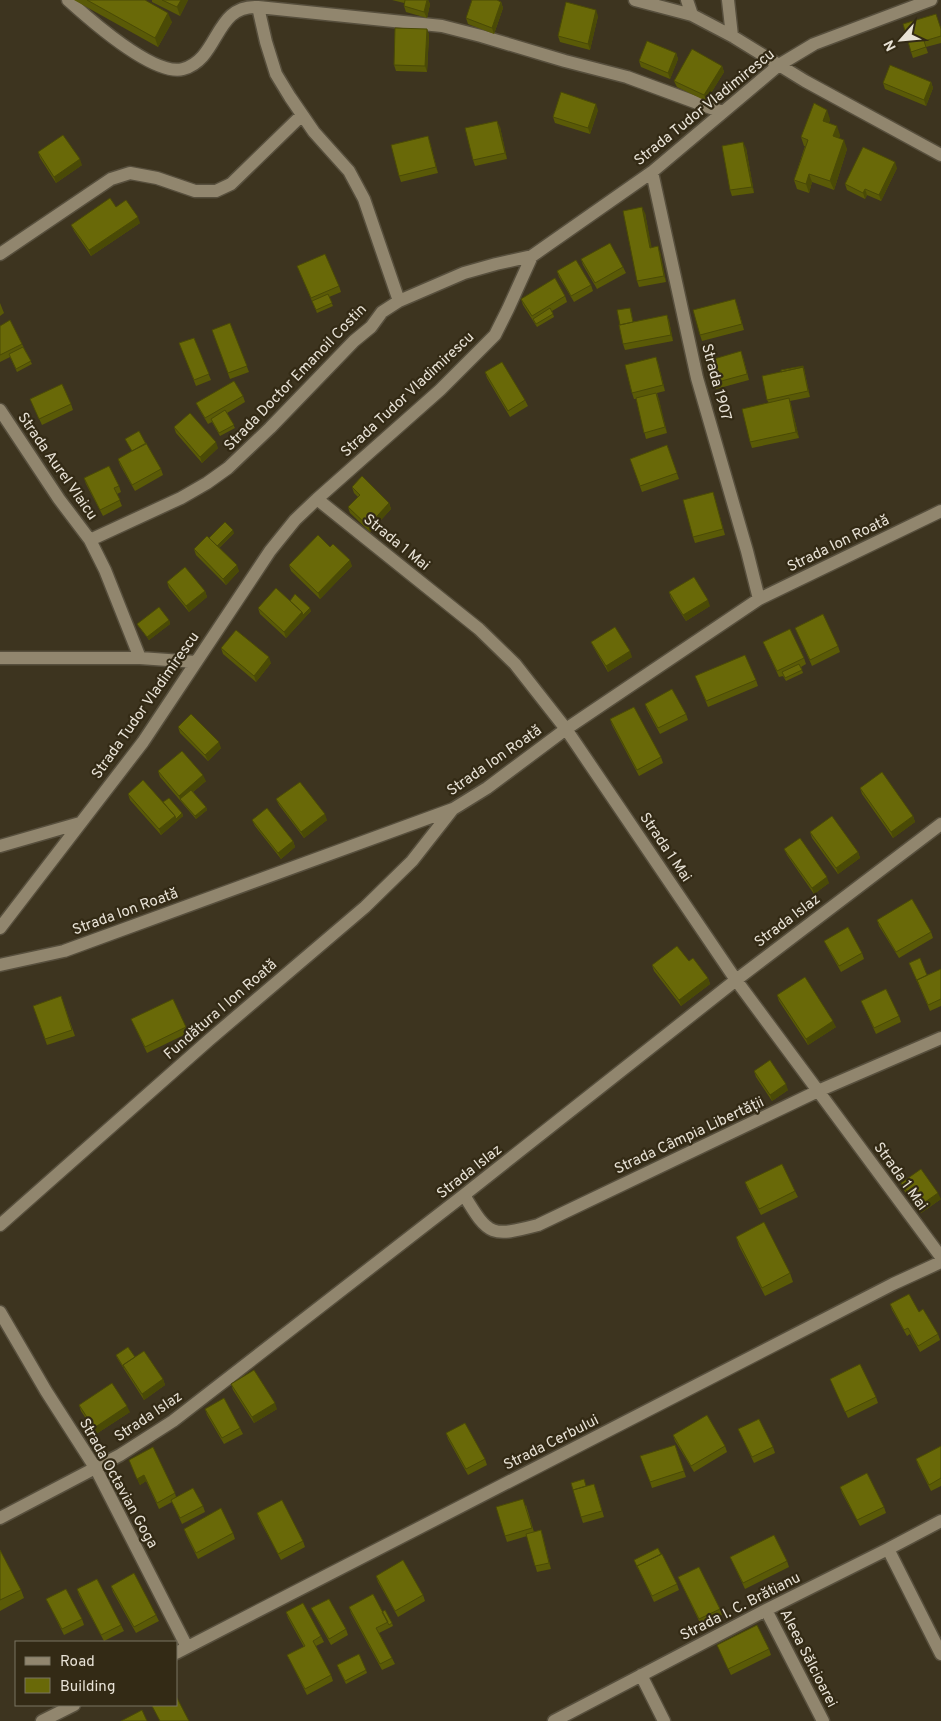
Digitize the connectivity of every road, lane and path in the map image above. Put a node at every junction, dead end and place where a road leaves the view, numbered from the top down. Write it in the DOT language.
graph roads {
  1 [pos="68,0"];
  2 [pos="635,0"];
  3 [pos="687,0"];
  4 [pos="728,0"];
  5 [pos="931,0"];
  6 [pos="258,7"];
  7 [pos="692,15"];
  8 [pos="732,36"];
  9 [pos="779,65"];
  10 [pos="722,112"];
  11 [pos="302,115"];
  12 [pos="941,155"];
  13 [pos="652,172"];
  14 [pos="0,254"];
  15 [pos="532,256"];
  16 [pos="399,301"];
  17 [pos="0,410"];
  18 [pos="317,499"];
  19 [pos="941,511"];
  20 [pos="90,540"];
  21 [pos="759,599"];
  22 [pos="0,658"];
  23 [pos="140,658"];
  24 [pos="196,662"];
  25 [pos="566,729"];
  26 [pos="453,809"];
  27 [pos="80,823"];
  28 [pos="941,824"];
  29 [pos="0,846"];
  30 [pos="0,928"];
  31 [pos="0,965"];
  32 [pos="736,980"];
  33 [pos="941,1038"];
  34 [pos="818,1091"];
  35 [pos="464,1195"];
  36 [pos="0,1226"];
  37 [pos="941,1257"];
  38 [pos="941,1262"];
  39 [pos="0,1312"];
  40 [pos="96,1469"];
  41 [pos="0,1518"];
  42 [pos="941,1521"];
  43 [pos="888,1549"];
  44 [pos="766,1610"];
  45 [pos="178,1641"];
  46 [pos="182,1650"];
  47 [pos="941,1654"];
  48 [pos="641,1675"];
  49 [pos="72,1706"];
  50 [pos="42,1721"];
  51 [pos="554,1721"];
  52 [pos="664,1721"];
  53 [pos="823,1721"];
  1 -- 6 [label="street"];
  2 -- 7 [label="street"];
  3 -- 7 [label="street"];
  4 -- 8 [label="street"];
  5 -- 9 [label="street, Strada Tudor Vladimirescu"];
  6 -- 10 [label="street"];
  6 -- 11 [label="street"];
  7 -- 8 [label="street"];
  8 -- 9 [label="street"];
  9 -- 10 [label="street, Strada Tudor Vladimirescu"];
  9 -- 12 [label="street"];
  10 -- 13 [label="street, Strada Tudor Vladimirescu"];
  11 -- 14 [label="street"];
  11 -- 16 [label="street"];
  13 -- 15 [label="street, Strada Tudor Vladimirescu"];
  13 -- 21 [label="street, Strada 1907"];
  15 -- 16 [label="street, Strada Doctor Emanoil Costin"];
  15 -- 18 [label="street, Strada Tudor Vladimirescu"];
  16 -- 20 [label="street, Strada Doctor Emanoil Costin"];
  17 -- 20 [label="street, Strada Aurel Vlaicu"];
  18 -- 24 [label="street, Strada Tudor Vladimirescu"];
  18 -- 25 [label="street, Strada 1 Mai"];
  19 -- 21 [label="street, Strada Ion Roată"];
  20 -- 23 [label="street, Strada Aurel Vlaicu"];
  21 -- 25 [label="street, Strada Ion Roată"];
  22 -- 23 [label="street"];
  23 -- 24 [label="street"];
  24 -- 27 [label="street, Strada Tudor Vladimirescu"];
  25 -- 26 [label="street, Strada Ion Roată"];
  25 -- 32 [label="street, Strada 1 Mai"];
  26 -- 31 [label="street, Strada Ion Roată"];
  26 -- 36 [label="street, Fundătura I Ion Roată"];
  27 -- 29 [label="street"];
  27 -- 30 [label="street, Strada Tudor Vladimirescu"];
  28 -- 32 [label="street, Strada Islaz"];
  32 -- 34 [label="street, Strada 1 Mai"];
  32 -- 35 [label="street, Strada Islaz"];
  33 -- 34 [label="street, Strada Câmpia Libertății"];
  34 -- 35 [label="street, Strada Câmpia Libertății"];
  34 -- 37 [label="street, Strada 1 Mai"];
  35 -- 40 [label="street, Strada Islaz"];
  38 -- 46 [label="street, Strada Cerbului"];
  39 -- 40 [label="street, Strada Octavian Goga"];
  40 -- 41 [label="street, Strada Islaz"];
  40 -- 45 [label="street, Strada Octavian Goga"];
  42 -- 43 [label="street, Strada I. C. Brătianu"];
  43 -- 44 [label="street, Strada I. C. Brătianu"];
  43 -- 47 [label="street"];
  44 -- 48 [label="street, Strada I. C. Brătianu"];
  44 -- 53 [label="street, Aleea Sălcioarei"];
  48 -- 51 [label="street, Strada I. C. Brătianu"];
  48 -- 52 [label="street"];
  49 -- 50 [label="street"];
}
